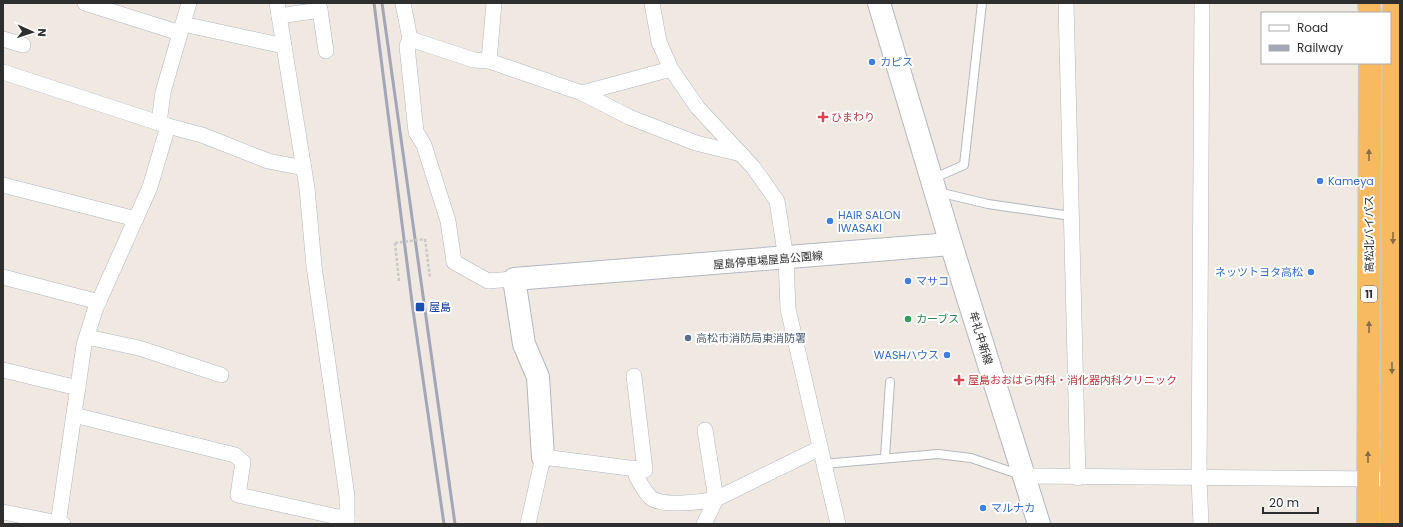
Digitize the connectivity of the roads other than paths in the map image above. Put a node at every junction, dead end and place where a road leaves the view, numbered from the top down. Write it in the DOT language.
graph roads {
  1 [pos="85,3"];
  2 [pos="189,3"];
  3 [pos="402,3"];
  4 [pos="494,3"];
  5 [pos="652,3"];
  6 [pos="879,3"];
  7 [pos="982,3"];
  8 [pos="1066,3"];
  9 [pos="1202,3"];
  10 [pos="1394,3"];
  11 [pos="319,6"];
  12 [pos="278,10"];
  13 [pos="182,28"];
  14 [pos="3,39"];
  15 [pos="410,39"];
  16 [pos="22,45"];
  17 [pos="284,46"];
  18 [pos="326,51"];
  19 [pos="489,61"];
  20 [pos="1370,64"];
  21 [pos="671,69"];
  22 [pos="3,72"];
  23 [pos="582,93"];
  24 [pos="163,124"];
  25 [pos="740,154"];
  26 [pos="304,168"];
  27 [pos="3,185"];
  28 [pos="934,186"];
  29 [pos="1071,216"];
  30 [pos="136,219"];
  31 [pos="951,244"];
  32 [pos="786,258"];
  33 [pos="3,277"];
  34 [pos="514,279"];
  35 [pos="99,302"];
  36 [pos="87,337"];
  37 [pos="3,370"];
  38 [pos="221,375"];
  39 [pos="634,376"];
  40 [pos="890,382"];
  41 [pos="78,388"];
  42 [pos="74,415"];
  43 [pos="705,430"];
  44 [pos="820,448"];
  45 [pos="543,457"];
  46 [pos="885,457"];
  47 [pos="824,464"];
  48 [pos="633,468"];
  49 [pos="1025,476"];
  50 [pos="1078,478"];
  51 [pos="1199,478"];
  52 [pos="1367,479"];
  53 [pos="1395,480"];
  54 [pos="716,500"];
  55 [pos="3,512"];
  56 [pos="347,522"];
  57 [pos="532,523"];
  58 [pos="60,524"];
  59 [pos="704,524"];
  60 [pos="838,524"];
  61 [pos="1039,524"];
  62 [pos="1201,524"];
  63 [pos="1368,524"];
  64 [pos="1391,524"];
  1 -- 13 [label="street"];
  2 -- 13 [label="street"];
  3 -- 15 [label="street"];
  4 -- 19 [label="street"];
  5 -- 21 [label="street"];
  6 -- 28 [label="main road"];
  7 -- 28 [label="lane"];
  8 -- 29 [label="street"];
  9 -- 51 [label="street"];
  10 -- 53 [label="highway, 11, one-way"];
  11 -- 12 [label="street"];
  11 -- 18 [label="street"];
  12 -- 17 [label="street"];
  13 -- 17 [label="street"];
  13 -- 24 [label="street"];
  14 -- 16 [label="street"];
  15 -- 19 [label="street"];
  15 -- 34 [label="street"];
  17 -- 26 [label="street"];
  19 -- 23 [label="street"];
  52 -- 20 [label="highway, 高松北バイパス / 11, one-way"];
  21 -- 23 [label="street"];
  21 -- 25 [label="street"];
  22 -- 24 [label="street"];
  23 -- 25 [label="street"];
  24 -- 26 [label="street"];
  24 -- 30 [label="street"];
  25 -- 32 [label="street"];
  26 -- 56 [label="street"];
  27 -- 30 [label="street"];
  28 -- 29 [label="lane"];
  28 -- 31 [label="main road"];
  29 -- 50 [label="street"];
  30 -- 35 [label="street"];
  31 -- 32 [label="main road, 屋島停車場屋島公園線"];
  31 -- 49 [label="main road, 牟礼中新線"];
  32 -- 34 [label="main road, 屋島停車場屋島公園線"];
  32 -- 44 [label="street"];
  33 -- 35 [label="street"];
  34 -- 45 [label="main road"];
  35 -- 36 [label="street"];
  36 -- 38 [label="street"];
  36 -- 41 [label="street"];
  37 -- 41 [label="street"];
  39 -- 48 [label="street"];
  40 -- 46 [label="lane"];
  41 -- 42 [label="street"];
  42 -- 56 [label="street"];
  42 -- 58 [label="street"];
  43 -- 54 [label="street"];
  44 -- 47 [label="street"];
  44 -- 54 [label="street"];
  45 -- 48 [label="street"];
  45 -- 57 [label="street"];
  46 -- 47 [label="lane"];
  46 -- 49 [label="lane"];
  47 -- 60 [label="street"];
  48 -- 54 [label="street"];
  49 -- 50 [label="street"];
  49 -- 61 [label="main road, 牟礼中新線"];
  50 -- 51 [label="street"];
  51 -- 52 [label="street"];
  51 -- 62 [label="street"];
  52 -- 53 [label="street"];
  52 -- 63 [label="highway, 高松北バイパス / 11"];
  53 -- 64 [label="highway, 11"];
  54 -- 59 [label="street"];
  55 -- 58 [label="street"];
}
